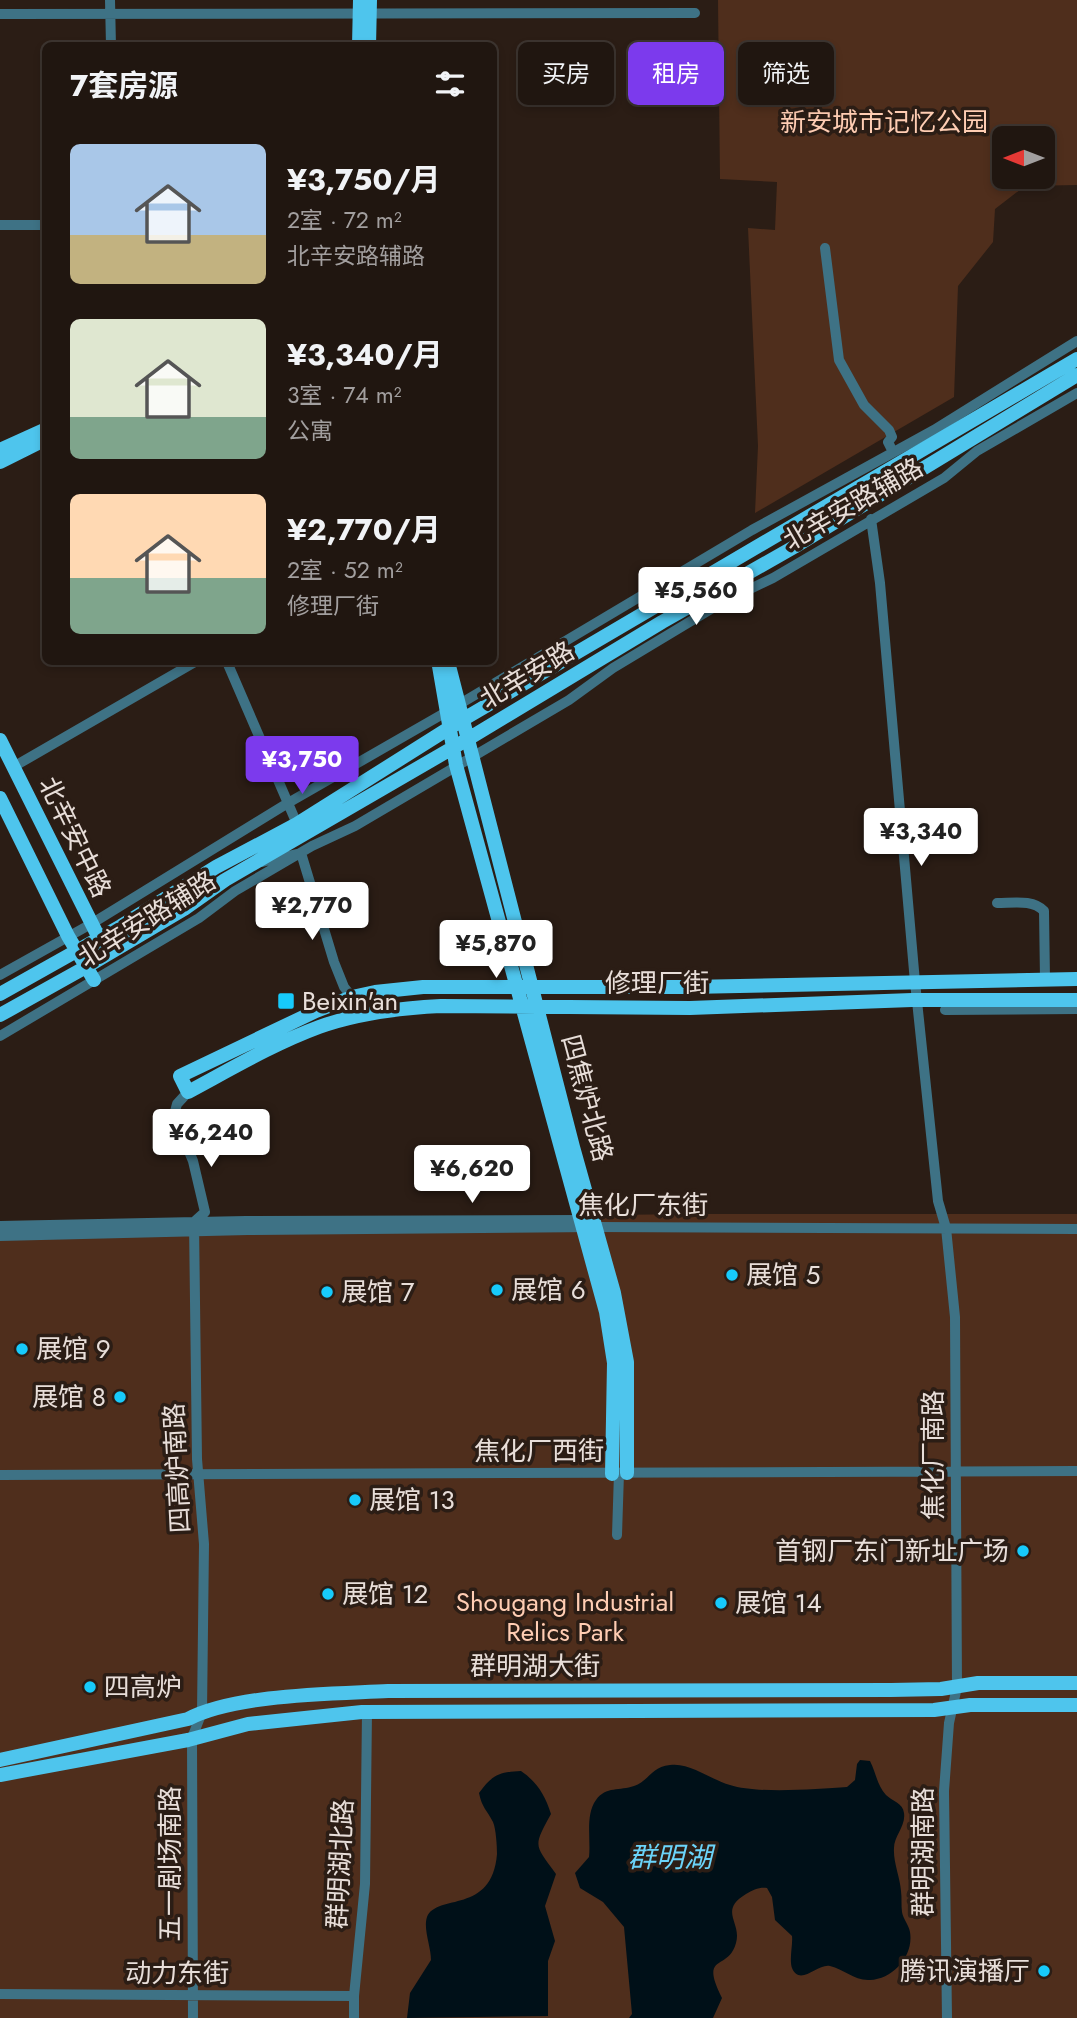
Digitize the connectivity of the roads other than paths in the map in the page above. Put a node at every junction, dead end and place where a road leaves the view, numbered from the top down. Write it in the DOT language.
graph roads {
  1 [pos="110,0"];
  2 [pos="558,0"];
  3 [pos="365,7"];
  4 [pos="558,13"];
  5 [pos="695,13"];
  6 [pos="0,15"];
  7 [pos="110,16"];
  8 [pos="111,42"];
  9 [pos="360,42"];
  10 [pos="369,42"];
  11 [pos="0,225"];
  12 [pos="42,225"];
  13 [pos="824,248"];
  14 [pos="1077,341"];
  15 [pos="1077,359"];
  16 [pos="1077,375"];
  17 [pos="1074,395"];
  18 [pos="1025,406"];
  19 [pos="962,427"];
  20 [pos="934,430"];
  21 [pos="42,431"];
  22 [pos="42,441"];
  23 [pos="0,450"];
  24 [pos="893,452"];
  25 [pos="0,462"];
  26 [pos="871,519"];
  27 [pos="657,596"];
  28 [pos="721,603"];
  29 [pos="662,622"];
  30 [pos="622,626"];
  31 [pos="576,636"];
  32 [pos="190,665"];
  33 [pos="228,665"];
  34 [pos="439,665"];
  35 [pos="448,665"];
  36 [pos="454,716"];
  37 [pos="468,739"];
  38 [pos="0,740"];
  39 [pos="453,748"];
  40 [pos="473,755"];
  41 [pos="456,765"];
  42 [pos="13,767"];
  43 [pos="0,798"];
  44 [pos="288,803"];
  45 [pos="297,824"];
  46 [pos="301,853"];
  47 [pos="252,864"];
  48 [pos="997,903"];
  49 [pos="91,924"];
  50 [pos="68,936"];
  51 [pos="98,939"];
  52 [pos="76,950"];
  53 [pos="108,954"];
  54 [pos="90,974"];
  55 [pos="0,975"];
  56 [pos="1045,979"];
  57 [pos="1077,979"];
  58 [pos="915,982"];
  59 [pos="516,986"];
  60 [pos="532,986"];
  61 [pos="0,994"];
  62 [pos="352,996"];
  63 [pos="917,1000"];
  64 [pos="1077,1000"];
  65 [pos="522,1007"];
  66 [pos="537,1007"];
  67 [pos="1077,1009"];
  68 [pos="944,1010"];
  69 [pos="0,1015"];
  70 [pos="362,1015"];
  71 [pos="0,1036"];
  72 [pos="188,1092"];
  73 [pos="1077,1222"];
  74 [pos="588,1223"];
  75 [pos="945,1225"];
  76 [pos="0,1226"];
  77 [pos="195,1227"];
  78 [pos="1077,1229"];
  79 [pos="0,1236"];
  80 [pos="1077,1471"];
  81 [pos="956,1472"];
  82 [pos="619,1473"];
  83 [pos="0,1475"];
  84 [pos="198,1475"];
  85 [pos="617,1535"];
  86 [pos="1077,1683"];
  87 [pos="957,1687"];
  88 [pos="1077,1705"];
  89 [pos="952,1707"];
  90 [pos="202,1712"];
  91 [pos="367,1712"];
  92 [pos="192,1738"];
  93 [pos="0,1760"];
  94 [pos="0,1775"];
  95 [pos="0,1994"];
  96 [pos="193,1996"];
  97 [pos="354,1996"];
  98 [pos="193,2018"];
  99 [pos="354,2018"];
  100 [pos="947,2018"];
  1 -- 7 [label="street"];
  2 -- 4 [label="street"];
  3 -- 4 [label="street"];
  3 -- 7 [label="street"];
  3 -- 9 [label="main road"];
  3 -- 10 [label="main road"];
  4 -- 5 [label="street"];
  6 -- 7 [label="street"];
  7 -- 8 [label="street"];
  11 -- 12 [label="street"];
  13 -- 24 [label="street"];
  14 -- 20 [label="street, 北辛安路辅路"];
  15 -- 19 [label="main road, 北辛安路"];
  16 -- 18 [label="main road, 北辛安路"];
  17 -- 18 [label="street"];
  17 -- 26 [label="street, 北辛安路辅路"];
  18 -- 29 [label="main road, 北辛安路"];
  19 -- 20 [label="street"];
  19 -- 27 [label="main road, 北辛安路"];
  20 -- 24 [label="street, 北辛安路辅路"];
  21 -- 23 [label="main road"];
  22 -- 25 [label="main road"];
  24 -- 27 [label="street, 北辛安路辅路"];
  26 -- 28 [label="street, 北辛安路辅路"];
  26 -- 58 [label="street, 焦化厂南路"];
  27 -- 30 [label="main road, 北辛安路"];
  27 -- 31 [label="street, 北辛安路辅路"];
  28 -- 29 [label="street"];
  28 -- 40 [label="street, 北辛安路辅路"];
  29 -- 37 [label="main road, 北辛安路"];
  30 -- 31 [label="street"];
  30 -- 36 [label="main road, 北辛安路"];
  31 -- 36 [label="street, 北辛安路辅路"];
  32 -- 42 [label="street"];
  33 -- 44 [label="street"];
  34 -- 36 [label="main road"];
  35 -- 36 [label="main road"];
  36 -- 37 [label="main road, 四焦炉北路"];
  36 -- 39 [label="main road, 四焦炉北路"];
  36 -- 44 [label="street, 北辛安路辅路"];
  36 -- 45 [label="main road, 北辛安路"];
  37 -- 39 [label="main road, 北辛安路"];
  37 -- 40 [label="main road, 四焦炉北路"];
  38 -- 42 [label="main road, 北辛安中路"];
  39 -- 41 [label="main road, 四焦炉北路"];
  39 -- 47 [label="main road, 北辛安路"];
  40 -- 41 [label="street, 北辛安路辅路"];
  40 -- 60 [label="main road, 四焦炉北路"];
  41 -- 46 [label="street, 北辛安路辅路"];
  41 -- 59 [label="main road, 四焦炉北路"];
  42 -- 49 [label="main road, 北辛安中路"];
  43 -- 50 [label="main road, 北辛安中路"];
  44 -- 45 [label="street"];
  44 -- 49 [label="street, 北辛安路辅路"];
  45 -- 51 [label="main road, 北辛安路"];
  46 -- 47 [label="street"];
  46 -- 54 [label="street, 北辛安路辅路"];
  46 -- 62 [label="street"];
  47 -- 53 [label="main road, 北辛安路"];
  48 -- 56 [label="street"];
  49 -- 50 [label="street, 北辛安路辅路"];
  49 -- 51 [label="main road, 北辛安中路"];
  50 -- 52 [label="main road, 北辛安中路"];
  50 -- 55 [label="street, 北辛安路辅路"];
  51 -- 52 [label="main road, 北辛安路"];
  51 -- 53 [label="main road, 北辛安中路"];
  52 -- 54 [label="main road, 北辛安中路"];
  52 -- 61 [label="main road, 北辛安路"];
  53 -- 54 [label="main road, 北辛安路"];
  54 -- 69 [label="main road, 北辛安路"];
  54 -- 71 [label="street, 北辛安路辅路"];
  56 -- 57 [label="main road, 修理厂街"];
  56 -- 58 [label="main road, 修理厂街"];
  58 -- 60 [label="main road, 修理厂街"];
  58 -- 63 [label="street, 焦化厂南路"];
  59 -- 60 [label="main road, 修理厂街"];
  59 -- 62 [label="main road, 修理厂街"];
  59 -- 65 [label="main road, 四焦炉北路"];
  60 -- 66 [label="main road, 四焦炉北路"];
  62 -- 70 [label="street"];
  62 -- 72 [label="main road, 修理厂街"];
  63 -- 64 [label="main road, 修理厂街"];
  63 -- 66 [label="main road, 修理厂街"];
  63 -- 75 [label="street, 焦化厂南路"];
  65 -- 66 [label="main road, 修理厂街"];
  65 -- 70 [label="main road, 修理厂街"];
  65 -- 74 [label="main road, 四焦炉北路"];
  66 -- 74 [label="main road, 四焦炉北路"];
  67 -- 68 [label="street"];
  70 -- 72 [label="main road, 修理厂街"];
  72 -- 77 [label="street, 四高炉南路"];
  73 -- 75 [label="street, 焦化厂东街"];
  74 -- 75 [label="street, 焦化厂东街"];
  74 -- 77 [label="street, 焦化厂东街"];
  74 -- 82 [label="main road, 四焦炉北路"];
  75 -- 78 [label="street, 焦化厂东街"];
  75 -- 81 [label="street, 焦化厂南路"];
  76 -- 77 [label="street, 焦化厂东街"];
  77 -- 79 [label="street, 焦化厂东街"];
  77 -- 84 [label="street, 四高炉南路"];
  80 -- 81 [label="street, 焦化厂西街"];
  81 -- 82 [label="street, 焦化厂西街"];
  81 -- 87 [label="street, 焦化厂南路"];
  82 -- 84 [label="street, 焦化厂西街"];
  82 -- 85 [label="street"];
  83 -- 84 [label="street, 焦化厂西街"];
  84 -- 90 [label="street, 四高炉南路"];
  86 -- 87 [label="main road, 群明湖大街"];
  87 -- 89 [label="street, 群明湖南路"];
  87 -- 90 [label="main road, 群明湖大街"];
  88 -- 89 [label="main road, 群明湖大街"];
  89 -- 91 [label="main road, 群明湖大街"];
  89 -- 100 [label="street, 群明湖南路"];
  90 -- 92 [label="street, 五一剧场南路"];
  90 -- 93 [label="main road, 群明湖大街"];
  91 -- 92 [label="main road, 群明湖大街"];
  91 -- 97 [label="street, 群明湖北路"];
  92 -- 94 [label="main road, 群明湖大街"];
  92 -- 96 [label="street, 五一剧场南路"];
  95 -- 96 [label="street, 动力东街"];
  96 -- 97 [label="street, 动力东街"];
  96 -- 98 [label="street, 五一剧场南路"];
  97 -- 99 [label="street, 群明湖北路"];
}
